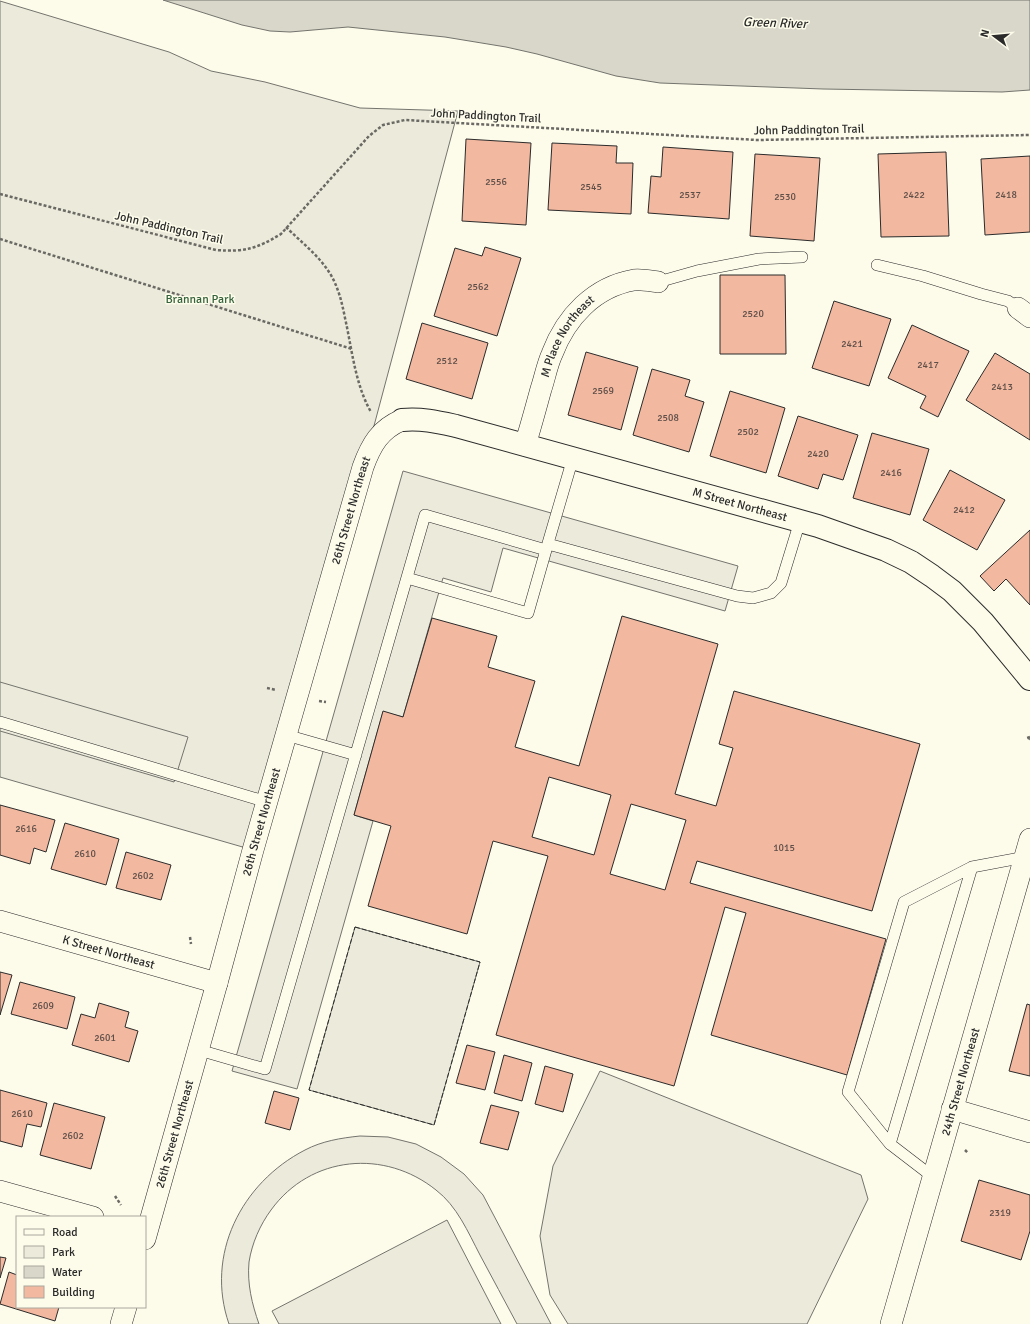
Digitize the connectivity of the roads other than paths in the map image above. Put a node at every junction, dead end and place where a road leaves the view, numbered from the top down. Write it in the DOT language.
graph roads {
  1 [pos="802,257"];
  2 [pos="877,265"];
  3 [pos="658,282"];
  4 [pos="1024,313"];
  5 [pos="402,420"];
  6 [pos="525,444"];
  7 [pos="573,458"];
  8 [pos="800,521"];
  9 [pos="547,547"];
  10 [pos="407,578"];
  11 [pos="1030,680"];
  12 [pos="0,722"];
  13 [pos="286,735"];
  14 [pos="356,755"];
  15 [pos="267,802"];
  16 [pos="1027,848"];
  17 [pos="972,867"];
  18 [pos="0,921"];
  19 [pos="218,983"];
  20 [pos="199,1050"];
  21 [pos="952,1109"];
  22 [pos="1030,1132"];
  23 [pos="890,1144"];
  24 [pos="933,1177"];
  25 [pos="0,1191"];
  26 [pos="89,1216"];
  27 [pos="146,1234"];
  28 [pos="126,1308"];
  29 [pos="121,1324"];
  30 [pos="891,1324"];
  1 -- 3 [label="lane"];
  2 -- 4 [label="lane"];
  3 -- 6 [label="street, M Place Northeast"];
  5 -- 6 [label="street, M Street Northeast"];
  5 -- 13 [label="street, 26th Street Northeast"];
  6 -- 7 [label="street, M Street Northeast"];
  7 -- 8 [label="street, M Street Northeast"];
  7 -- 9 [label="lane"];
  8 -- 9 [label="lane"];
  8 -- 11 [label="street, M Street Northeast"];
  9 -- 10 [label="lane"];
  9 -- 10 [label="lane"];
  10 -- 14 [label="lane"];
  12 -- 15 [label="lane"];
  13 -- 14 [label="lane"];
  13 -- 15 [label="street, 26th Street Northeast"];
  14 -- 20 [label="lane"];
  15 -- 19 [label="street, 26th Street Northeast"];
  16 -- 17 [label="lane"];
  16 -- 21 [label="street, 24th Street Northeast"];
  17 -- 23 [label="lane"];
  17 -- 23 [label="lane"];
  18 -- 19 [label="street, K Street Northeast"];
  19 -- 20 [label="street, 26th Street Northeast"];
  20 -- 27 [label="street, 26th Street Northeast"];
  21 -- 22 [label="street"];
  21 -- 24 [label="street, 24th Street Northeast"];
  23 -- 24 [label="lane"];
  24 -- 30 [label="street, 24th Street Northeast"];
  25 -- 26 [label="street"];
  28 -- 29 [label="street"];
}
